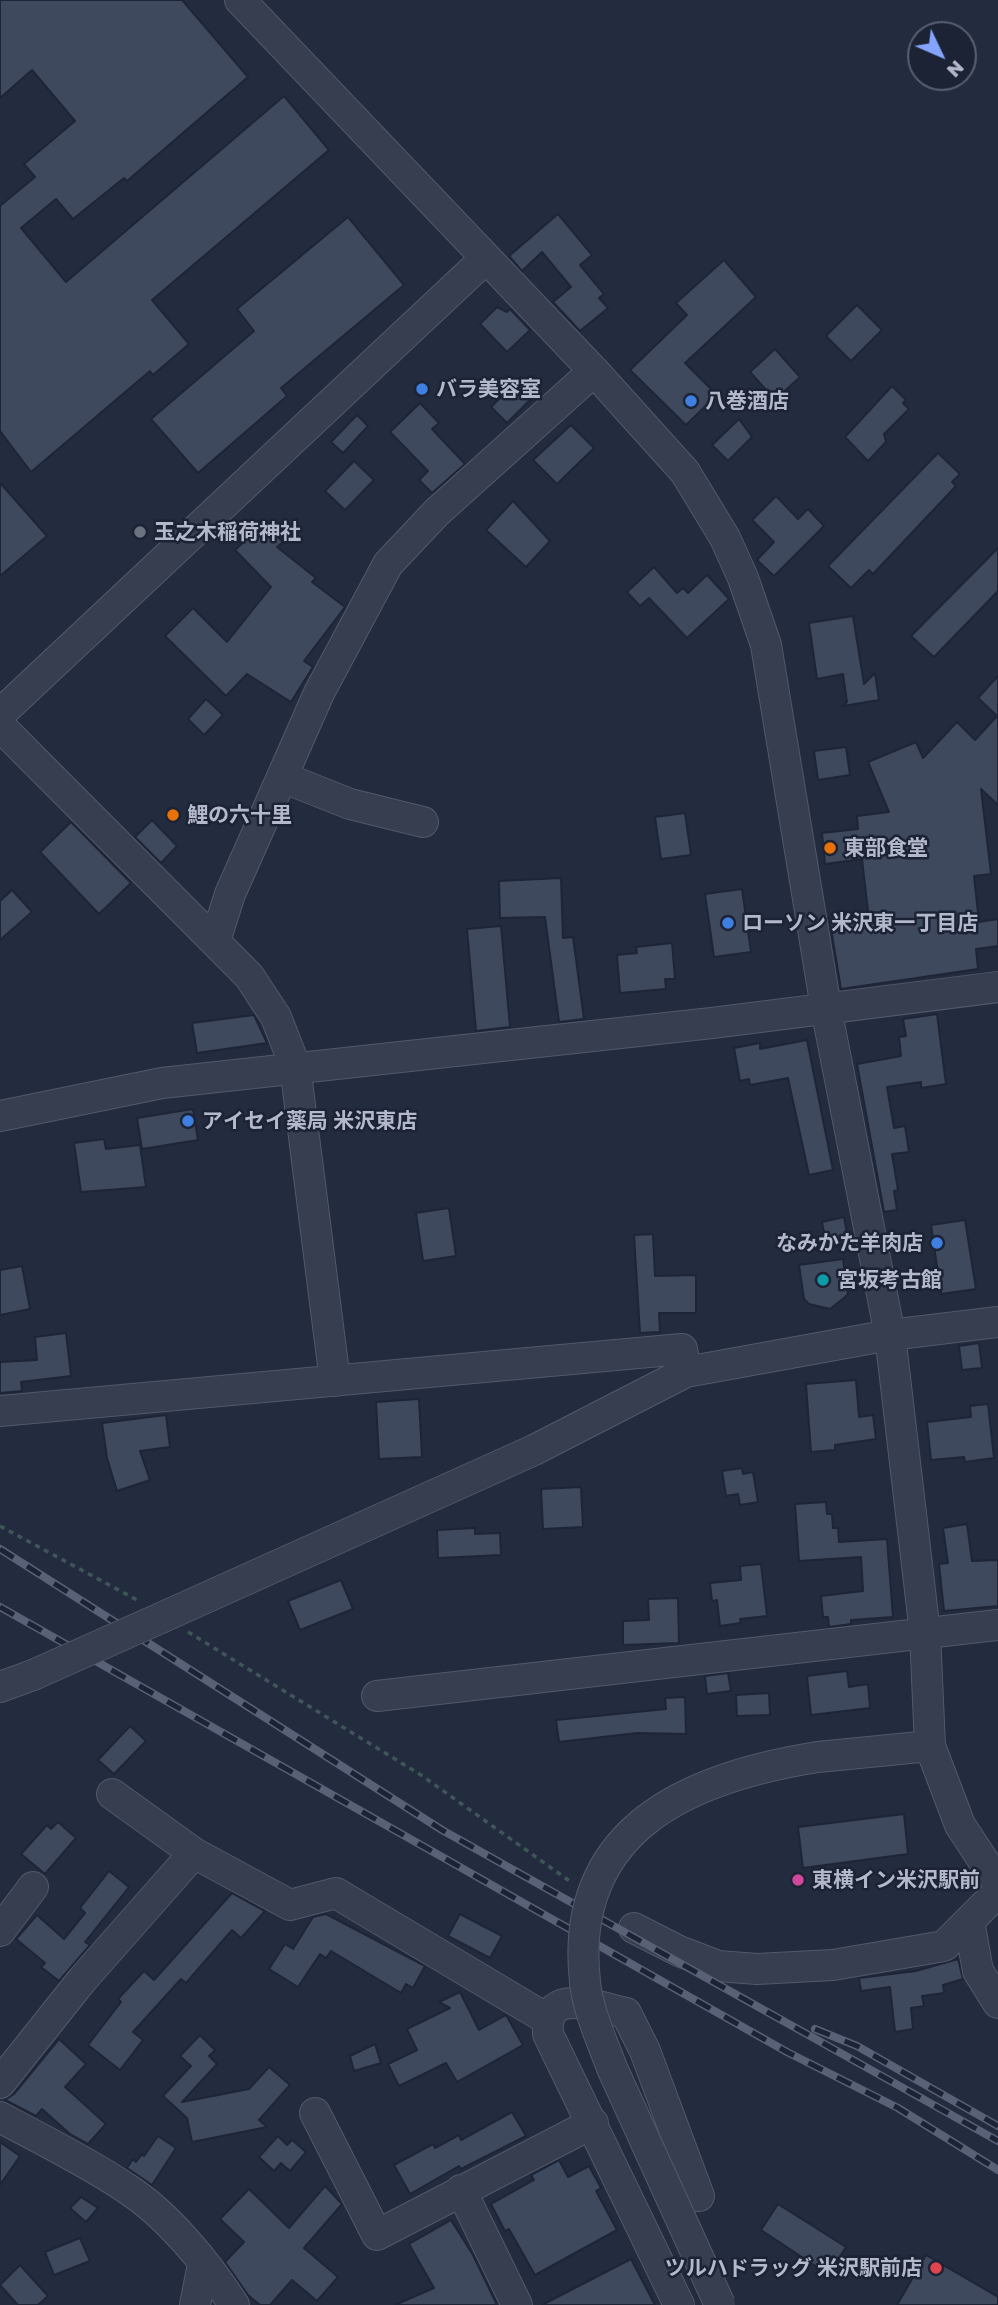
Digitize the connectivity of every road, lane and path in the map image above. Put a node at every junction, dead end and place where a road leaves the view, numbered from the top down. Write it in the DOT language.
graph roads {
  1 [pos="240,0"];
  2 [pos="485,259"];
  3 [pos="594,371"];
  4 [pos="0,714"];
  5 [pos="0,726"];
  6 [pos="282,777"];
  7 [pos="423,822"];
  8 [pos="215,941"];
  9 [pos="998,987"];
  10 [pos="826,1008"];
  11 [pos="295,1066"];
  12 [pos="0,1116"];
  13 [pos="998,1321"];
  14 [pos="890,1335"];
  15 [pos="686,1372"];
  16 [pos="335,1381"];
  17 [pos="0,1411"];
  18 [pos="0,1526"];
  19 [pos="162,1616"];
  20 [pos="998,1625"];
  21 [pos="925,1633"];
  22 [pos="0,1687"];
  23 [pos="377,1696"];
  24 [pos="930,1746"];
  25 [pos="112,1794"];
  26 [pos="194,1853"];
  27 [pos="998,1883"];
  28 [pos="33,1887"];
  29 [pos="578,1888"];
  30 [pos="998,1892"];
  31 [pos="969,1921"];
  32 [pos="634,1927"];
  33 [pos="0,1931"];
  34 [pos="998,2003"];
  35 [pos="547,2019"];
  36 [pos="0,2082"];
  37 [pos="315,2113"];
  38 [pos="0,2116"];
  39 [pos="593,2123"];
  40 [pos="461,2190"];
  41 [pos="699,2196"];
  42 [pos="202,2264"];
  43 [pos="195,2305"];
  44 [pos="234,2305"];
  45 [pos="517,2305"];
  46 [pos="679,2305"];
  47 [pos="720,2305"];
  1 -- 2 [label="street"];
  2 -- 3 [label="street"];
  2 -- 4 [label="street"];
  3 -- 6 [label="street"];
  3 -- 10 [label="street"];
  5 -- 8 [label="street"];
  6 -- 7 [label="street"];
  6 -- 8 [label="street"];
  8 -- 11 [label="street"];
  9 -- 10 [label="street"];
  10 -- 11 [label="street"];
  10 -- 14 [label="street"];
  11 -- 12 [label="street"];
  11 -- 16 [label="street"];
  13 -- 14 [label="street"];
  14 -- 15 [label="street"];
  14 -- 21 [label="street"];
  15 -- 16 [label="street"];
  15 -- 19 [label="street"];
  16 -- 17 [label="street"];
  18 -- 19 [label="path"];
  19 -- 22 [label="street, bridge"];
  19 -- 29 [label="path"];
  20 -- 21 [label="street"];
  21 -- 23 [label="street"];
  21 -- 24 [label="street"];
  24 -- 27 [label="street"];
  24 -- 47 [label="street, bridge"];
  25 -- 26 [label="street"];
  26 -- 35 [label="street"];
  26 -- 36 [label="street"];
  28 -- 33 [label="street"];
  30 -- 31 [label="street"];
  31 -- 32 [label="street"];
  31 -- 34 [label="street"];
  35 -- 39 [label="street"];
  35 -- 41 [label="street"];
  37 -- 40 [label="street"];
  38 -- 42 [label="street"];
  39 -- 40 [label="street"];
  39 -- 46 [label="street"];
  40 -- 45 [label="street"];
  42 -- 43 [label="street"];
  42 -- 44 [label="street"];
}
